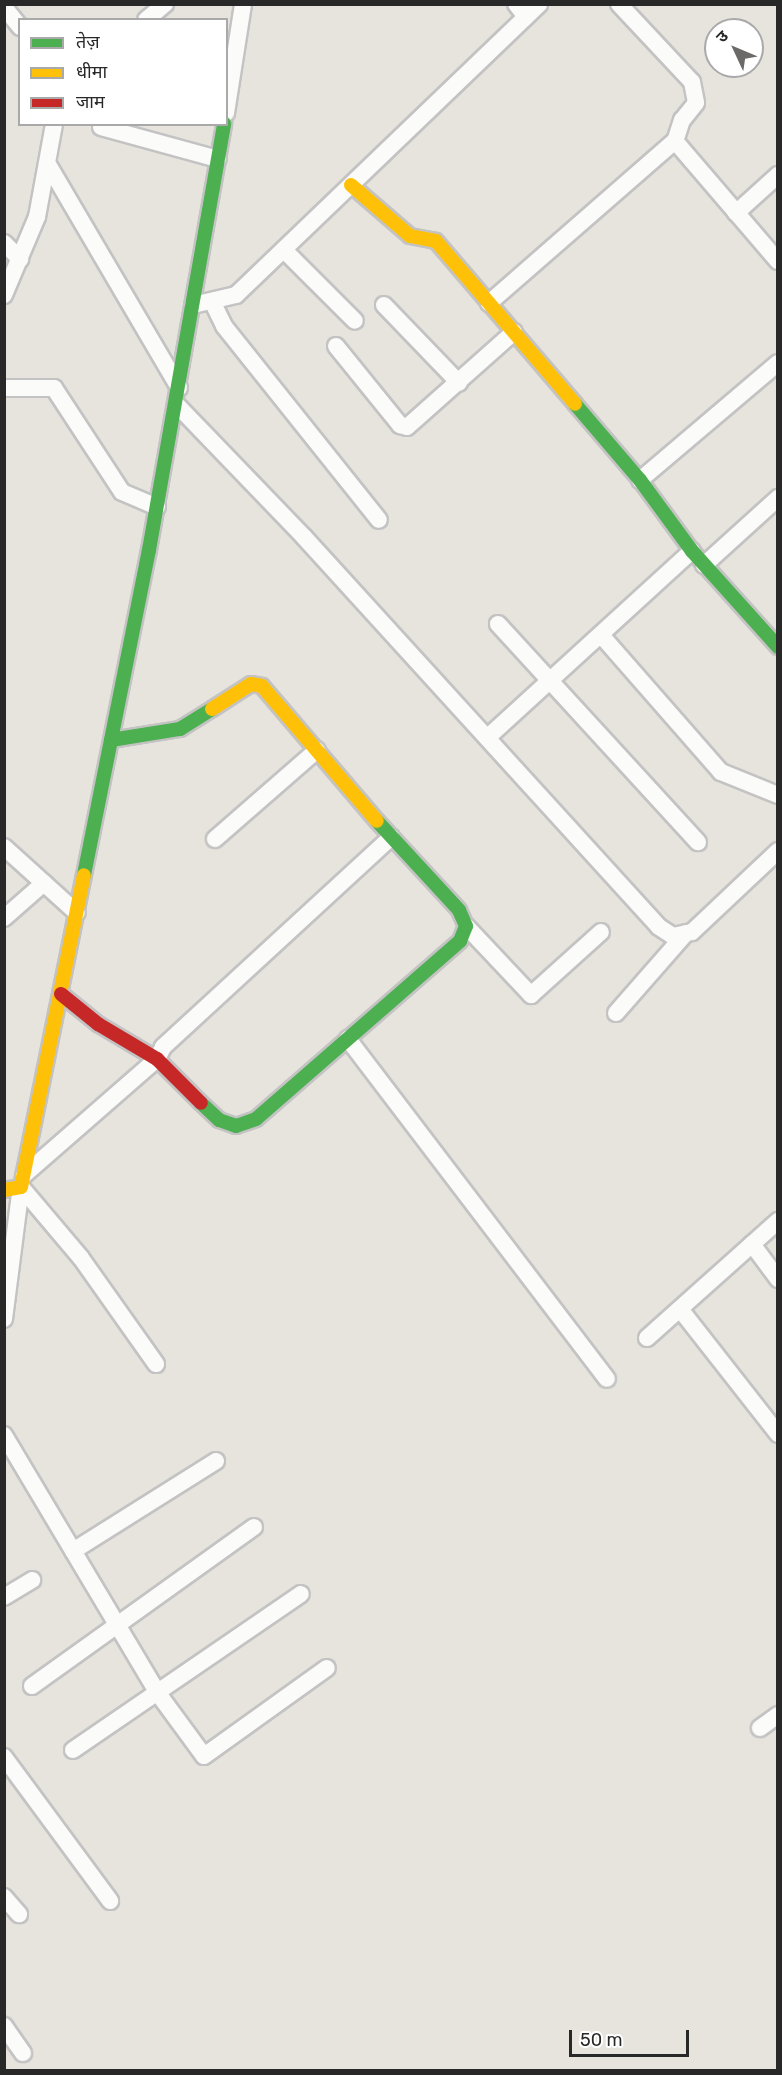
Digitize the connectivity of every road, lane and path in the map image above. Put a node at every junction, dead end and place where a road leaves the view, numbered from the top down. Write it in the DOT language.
graph roads {
  1 [pos="165,4"];
  2 [pos="243,4"];
  3 [pos="539,4"];
  4 [pos="619,4"];
  5 [pos="4,7"];
  6 [pos="521,10"];
  7 [pos="148,18"];
  8 [pos="18,24"];
  9 [pos="228,100"];
  10 [pos="54,126"];
  11 [pos="224,126"];
  12 [pos="100,128"];
  13 [pos="675,141"];
  14 [pos="218,159"];
  15 [pos="49,166"];
  16 [pos="777,175"];
  17 [pos="351,185"];
  18 [pos="736,213"];
  19 [pos="4,243"];
  20 [pos="284,250"];
  21 [pos="20,259"];
  22 [pos="777,261"];
  23 [pos="4,296"];
  24 [pos="212,301"];
  25 [pos="489,303"];
  26 [pos="193,305"];
  27 [pos="384,305"];
  28 [pos="355,321"];
  29 [pos="514,332"];
  30 [pos="336,346"];
  31 [pos="777,363"];
  32 [pos="459,383"];
  33 [pos="4,388"];
  34 [pos="177,396"];
  35 [pos="640,480"];
  36 [pos="777,498"];
  37 [pos="157,507"];
  38 [pos="379,520"];
  39 [pos="692,551"];
  40 [pos="704,565"];
  41 [pos="498,624"];
  42 [pos="601,635"];
  43 [pos="777,647"];
  44 [pos="551,683"];
  45 [pos="488,737"];
  46 [pos="111,740"];
  47 [pos="317,750"];
  48 [pos="777,795"];
  49 [pos="391,837"];
  50 [pos="215,839"];
  51 [pos="698,842"];
  52 [pos="4,846"];
  53 [pos="777,851"];
  54 [pos="44,883"];
  55 [pos="77,913"];
  56 [pos="4,918"];
  57 [pos="466,926"];
  58 [pos="601,932"];
  59 [pos="686,933"];
  60 [pos="61,994"];
  61 [pos="616,1013"];
  62 [pos="348,1039"];
  63 [pos="157,1059"];
  64 [pos="23,1181"];
  65 [pos="4,1190"];
  66 [pos="777,1221"];
  67 [pos="752,1244"];
  68 [pos="777,1280"];
  69 [pos="680,1309"];
  70 [pos="4,1320"];
  71 [pos="648,1338"];
  72 [pos="156,1364"];
  73 [pos="607,1379"];
  74 [pos="777,1434"];
  75 [pos="4,1435"];
  76 [pos="216,1461"];
  77 [pos="254,1527"];
  78 [pos="73,1551"];
  79 [pos="32,1580"];
  80 [pos="301,1594"];
  81 [pos="4,1598"];
  82 [pos="117,1624"];
  83 [pos="327,1668"];
  84 [pos="32,1686"];
  85 [pos="157,1692"];
  86 [pos="777,1715"];
  87 [pos="760,1728"];
  88 [pos="73,1750"];
  89 [pos="4,1757"];
  90 [pos="4,1897"];
  91 [pos="110,1901"];
  92 [pos="19,1914"];
  93 [pos="4,2026"];
  94 [pos="23,2053"];
  1 -- 7 [label="street"];
  2 -- 9 [label="street"];
  3 -- 6 [label="street"];
  4 -- 13 [label="street"];
  5 -- 8 [label="street"];
  6 -- 17 [label="street"];
  10 -- 15 [label="street"];
  11 -- 14 [label="street"];
  12 -- 14 [label="street"];
  13 -- 18 [label="street"];
  13 -- 25 [label="street"];
  14 -- 26 [label="street"];
  15 -- 21 [label="street"];
  15 -- 34 [label="street"];
  16 -- 18 [label="street"];
  17 -- 20 [label="street"];
  17 -- 25 [label="street"];
  18 -- 22 [label="street"];
  19 -- 21 [label="street"];
  20 -- 24 [label="street"];
  20 -- 28 [label="street"];
  21 -- 23 [label="street"];
  24 -- 26 [label="street"];
  24 -- 38 [label="street"];
  25 -- 29 [label="street"];
  26 -- 34 [label="street"];
  27 -- 32 [label="street"];
  29 -- 32 [label="street"];
  29 -- 35 [label="street"];
  30 -- 32 [label="street"];
  31 -- 35 [label="street"];
  33 -- 37 [label="street"];
  34 -- 37 [label="street"];
  34 -- 45 [label="street"];
  35 -- 39 [label="street"];
  36 -- 40 [label="street"];
  37 -- 46 [label="street"];
  39 -- 40 [label="street"];
  39 -- 42 [label="street"];
  40 -- 43 [label="street"];
  41 -- 44 [label="street"];
  42 -- 44 [label="street"];
  42 -- 48 [label="street"];
  44 -- 45 [label="street"];
  44 -- 51 [label="street"];
  45 -- 59 [label="street"];
  46 -- 47 [label="street"];
  46 -- 55 [label="street"];
  47 -- 49 [label="street"];
  47 -- 50 [label="street"];
  49 -- 57 [label="street"];
  49 -- 63 [label="street"];
  52 -- 54 [label="street"];
  53 -- 59 [label="street"];
  54 -- 55 [label="street"];
  54 -- 56 [label="street"];
  55 -- 60 [label="street"];
  57 -- 58 [label="street"];
  57 -- 62 [label="street"];
  59 -- 61 [label="street"];
  60 -- 63 [label="street"];
  60 -- 64 [label="street"];
  62 -- 63 [label="street"];
  62 -- 73 [label="street"];
  63 -- 64 [label="street"];
  64 -- 65 [label="street"];
  64 -- 70 [label="street"];
  64 -- 72 [label="street"];
  66 -- 67 [label="street"];
  67 -- 68 [label="street"];
  67 -- 69 [label="street"];
  69 -- 71 [label="street"];
  69 -- 74 [label="street"];
  75 -- 78 [label="street"];
  76 -- 78 [label="street"];
  77 -- 82 [label="street"];
  78 -- 82 [label="street"];
  79 -- 81 [label="street"];
  80 -- 85 [label="street"];
  82 -- 84 [label="street"];
  82 -- 85 [label="street"];
  83 -- 85 [label="street"];
  85 -- 88 [label="street"];
  86 -- 87 [label="street"];
  89 -- 91 [label="street"];
  90 -- 92 [label="street"];
  93 -- 94 [label="street"];
}
